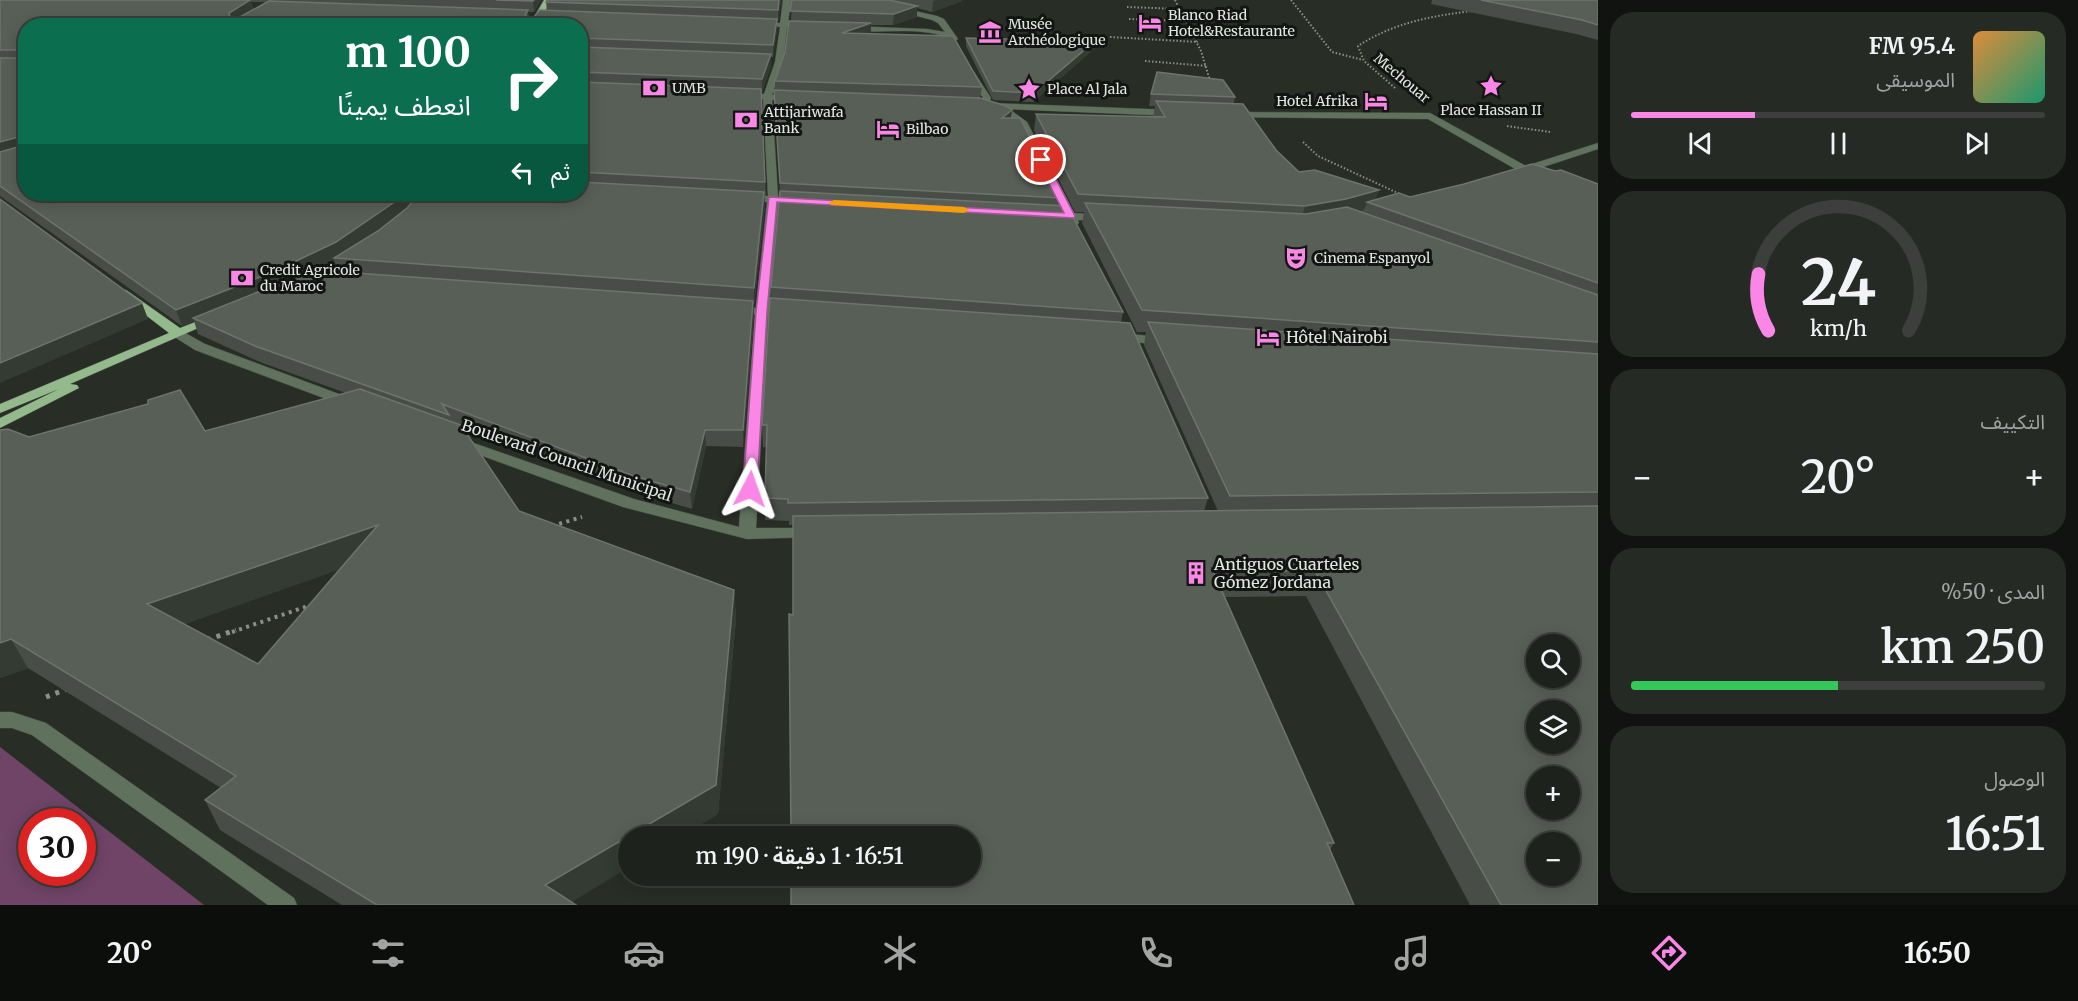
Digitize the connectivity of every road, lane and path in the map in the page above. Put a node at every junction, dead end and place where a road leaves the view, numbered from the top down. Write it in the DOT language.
graph roads {
  1 [pos="548,0"];
  2 [pos="787,0"];
  3 [pos="858,0"];
  4 [pos="1175,0"];
  5 [pos="1291,0"];
  6 [pos="1127,7"];
  7 [pos="1180,9"];
  8 [pos="1475,11"];
  9 [pos="525,17"];
  10 [pos="537,18"];
  11 [pos="549,18"];
  12 [pos="1129,19"];
  13 [pos="1186,21"];
  14 [pos="750,24"];
  15 [pos="785,25"];
  16 [pos="818,27"];
  17 [pos="840,27"];
  18 [pos="952,36"];
  19 [pos="1110,37"];
  20 [pos="1199,42"];
  21 [pos="958,48"];
  22 [pos="767,61"];
  23 [pos="1145,61"];
  24 [pos="1364,61"];
  25 [pos="778,62"];
  26 [pos="966,62"];
  27 [pos="1208,66"];
  28 [pos="732,96"];
  29 [pos="767,97"];
  30 [pos="801,99"];
  31 [pos="985,102"];
  32 [pos="972,105"];
  33 [pos="1180,113"];
  34 [pos="1215,114"];
  35 [pos="1277,116"];
  36 [pos="1430,116"];
  37 [pos="1497,125"];
  38 [pos="1553,132"];
  39 [pos="1598,146"];
  40 [pos="1519,172"];
  41 [pos="1546,179"];
  42 [pos="1403,195"];
  43 [pos="728,197"];
  44 [pos="773,199"];
  45 [pos="808,201"];
  46 [pos="1035,214"];
  47 [pos="1070,216"];
  48 [pos="1116,219"];
  49 [pos="1081,236"];
  50 [pos="365,251"];
  51 [pos="309,280"];
  52 [pos="339,280"];
  53 [pos="112,284"];
  54 [pos="715,309"];
  55 [pos="762,312"];
  56 [pos="229,313"];
  57 [pos="798,315"];
  58 [pos="178,333"];
  59 [pos="1108,337"];
  60 [pos="1179,342"];
  61 [pos="98,368"];
  62 [pos="363,407"];
  63 [pos="0,409"];
  64 [pos="0,424"];
  65 [pos="450,440"];
  66 [pos="629,503"];
  67 [pos="550,526"];
  68 [pos="831,532"];
  69 [pos="747,534"];
  70 [pos="325,600"];
  71 [pos="201,642"];
  72 [pos="78,686"];
  73 [pos="45,698"];
  74 [pos="0,720"];
  75 [pos="286,905"];
  1 -- 10 [label="main road"];
  2 -- 15 [label="street"];
  3 -- 18 [label="street"];
  4 -- 7 [label="path"];
  5 -- 24 [label="path"];
  6 -- 7 [label="path"];
  7 -- 13 [label="path"];
  8 -- 24 [label="path, Mechouar"];
  9 -- 10 [label="street"];
  10 -- 11 [label="street"];
  12 -- 13 [label="path"];
  13 -- 20 [label="path"];
  14 -- 15 [label="street"];
  15 -- 16 [label="street"];
  15 -- 25 [label="street"];
  17 -- 18 [label="street"];
  18 -- 21 [label="street"];
  19 -- 20 [label="path"];
  20 -- 27 [label="path"];
  22 -- 25 [label="street"];
  23 -- 27 [label="path"];
  24 -- 36 [label="path, Mechouar"];
  25 -- 29 [label="street"];
  26 -- 31 [label="street"];
  27 -- 34 [label="path"];
  28 -- 29 [label="street"];
  29 -- 30 [label="street"];
  29 -- 44 [label="street"];
  31 -- 32 [label="street"];
  31 -- 33 [label="street"];
  31 -- 47 [label="street"];
  34 -- 35 [label="street"];
  35 -- 36 [label="street"];
  35 -- 42 [label="path"];
  36 -- 40 [label="street"];
  37 -- 38 [label="path"];
  39 -- 40 [label="street"];
  40 -- 41 [label="street"];
  43 -- 44 [label="street"];
  44 -- 45 [label="street"];
  44 -- 55 [label="street"];
  46 -- 47 [label="street"];
  47 -- 48 [label="street"];
  47 -- 49 [label="street"];
  50 -- 51 [label="main road"];
  51 -- 52 [label="street"];
  53 -- 58 [label="main road"];
  54 -- 55 [label="street"];
  55 -- 57 [label="street"];
  55 -- 69 [label="street"];
  56 -- 58 [label="main road"];
  58 -- 61 [label="main road"];
  58 -- 62 [label="street"];
  59 -- 60 [label="street"];
  61 -- 63 [label="main road"];
  61 -- 64 [label="main road"];
  65 -- 66 [label="street, Boulevard Council Municipal"];
  66 -- 67 [label="path"];
  66 -- 69 [label="street, Boulevard Council Municipal"];
  68 -- 69 [label="street, Boulevard Council Municipal"];
  70 -- 71 [label="path"];
  72 -- 73 [label="path"];
  74 -- 75 [label="street"];
}
